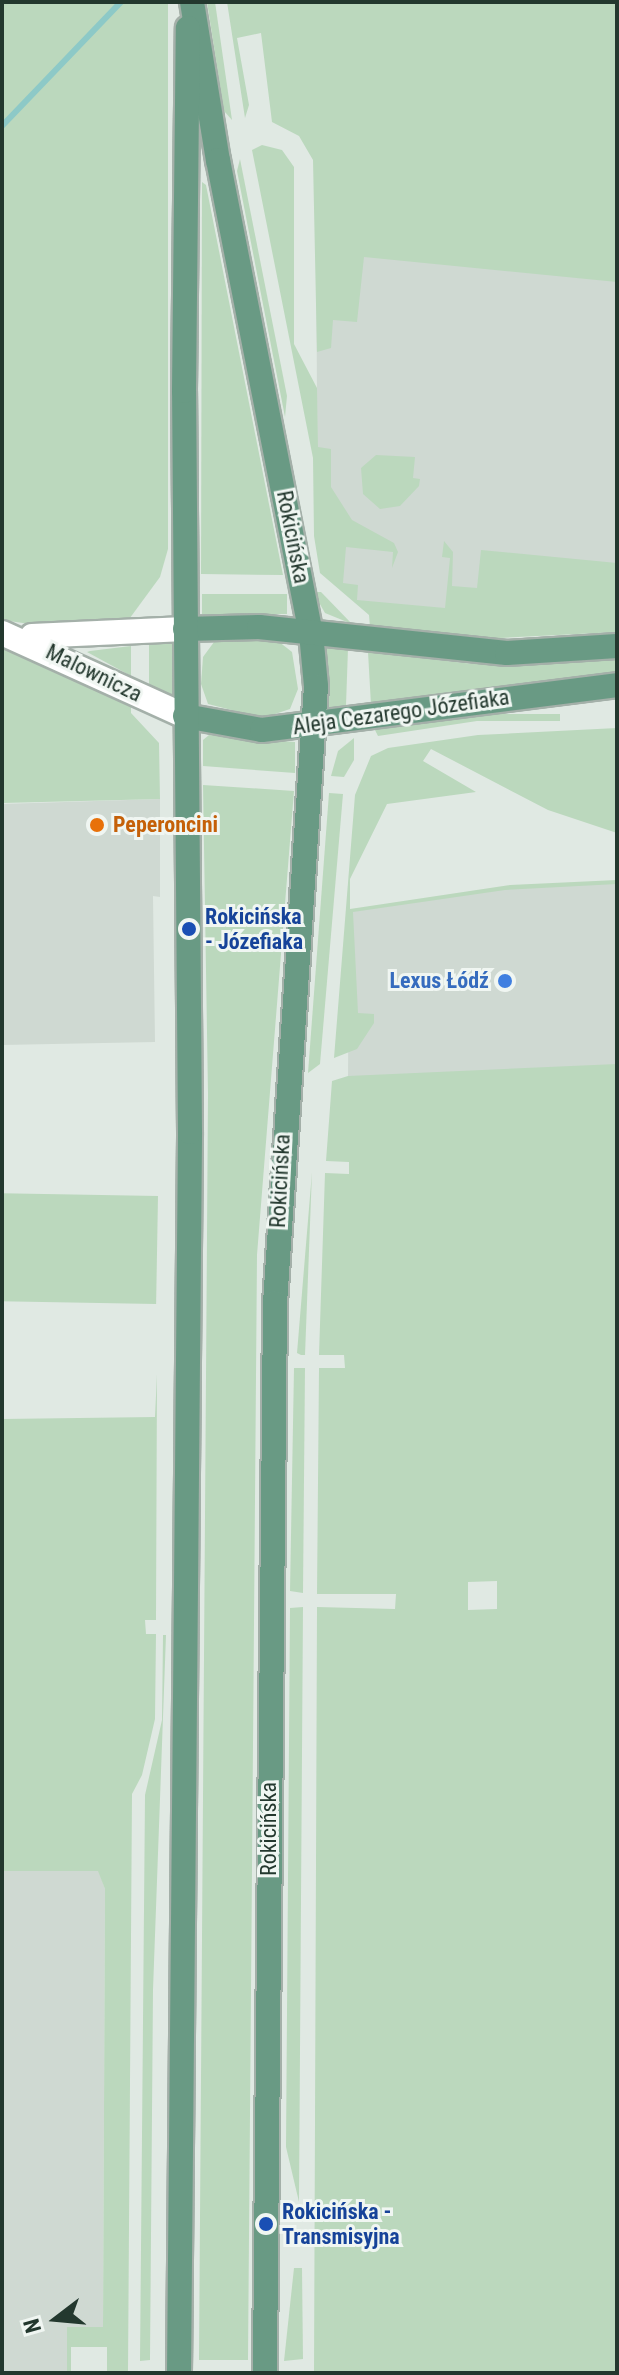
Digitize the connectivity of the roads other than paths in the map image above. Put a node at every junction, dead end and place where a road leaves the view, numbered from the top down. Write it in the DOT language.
graph roads {
  1 [pos="192,2"];
  2 [pos="185,629"];
  3 [pos="2,632"];
  4 [pos="311,633"];
  5 [pos="617,646"];
  6 [pos="617,685"];
  7 [pos="185,716"];
  8 [pos="315,724"];
  9 [pos="179,2373"];
  10 [pos="265,2373"];
  1 -- 2 [label="main road, Rokicińska"];
  1 -- 4 [label="main road, Rokicińska"];
  2 -- 3 [label="street, Malownicza"];
  2 -- 4 [label="main road, Aleja Cezarego Józefiaka"];
  2 -- 7 [label="main road, Rokicińska"];
  3 -- 7 [label="street, Malownicza"];
  4 -- 5 [label="main road, Aleja Cezarego Józefiaka"];
  4 -- 8 [label="main road, Rokicińska"];
  6 -- 8 [label="main road, Aleja Cezarego Józefiaka"];
  7 -- 8 [label="main road, Aleja Cezarego Józefiaka"];
  7 -- 9 [label="main road, Rokicińska"];
  8 -- 10 [label="main road, Rokicińska"];
}
